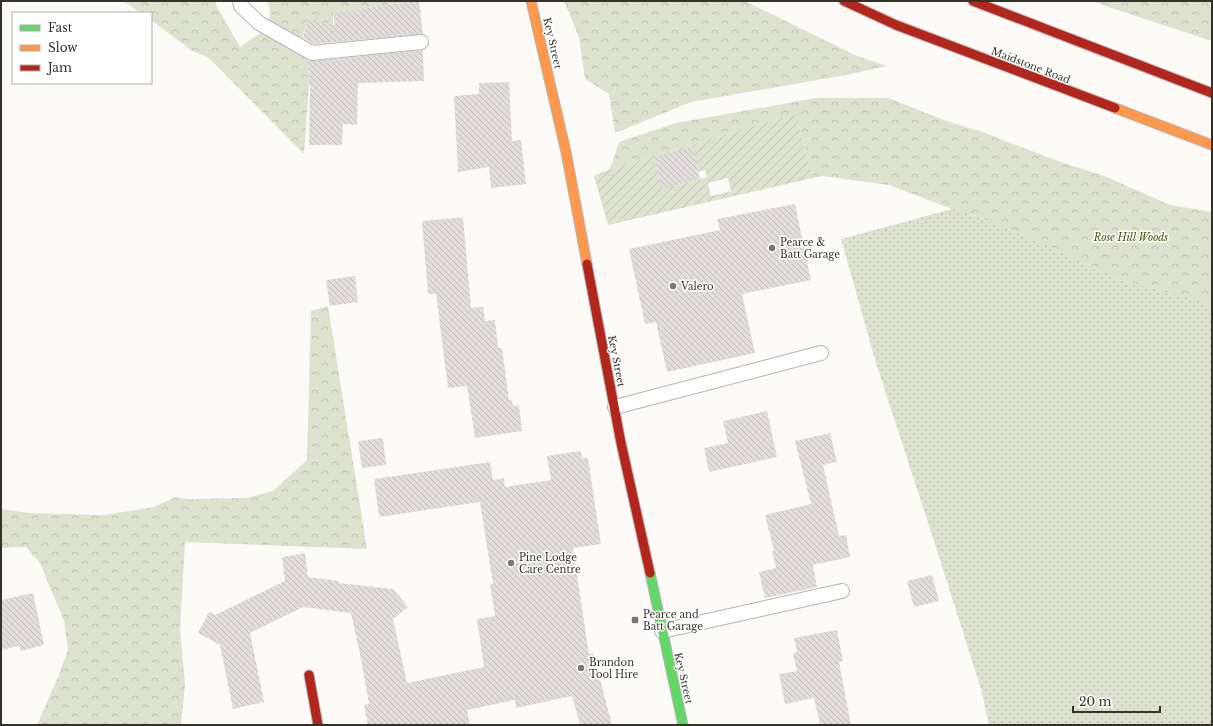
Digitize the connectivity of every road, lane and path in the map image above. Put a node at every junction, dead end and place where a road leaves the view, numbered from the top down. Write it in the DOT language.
graph roads {
  1 [pos="240,1"];
  2 [pos="531,1"];
  3 [pos="844,1"];
  4 [pos="972,1"];
  5 [pos="421,42"];
  6 [pos="1212,93"];
  7 [pos="1212,145"];
  8 [pos="821,353"];
  9 [pos="615,407"];
  10 [pos="842,591"];
  11 [pos="662,631"];
  12 [pos="309,675"];
  13 [pos="318,725"];
  14 [pos="683,725"];
  1 -- 5 [label="lane"];
  2 -- 9 [label="main road, Key Street"];
  3 -- 7 [label="main road, Maidstone Road"];
  4 -- 6 [label="main road"];
  8 -- 9 [label="lane"];
  9 -- 11 [label="main road, Key Street"];
  10 -- 11 [label="lane"];
  11 -- 14 [label="main road, Key Street"];
  12 -- 13 [label="main road"];
}
